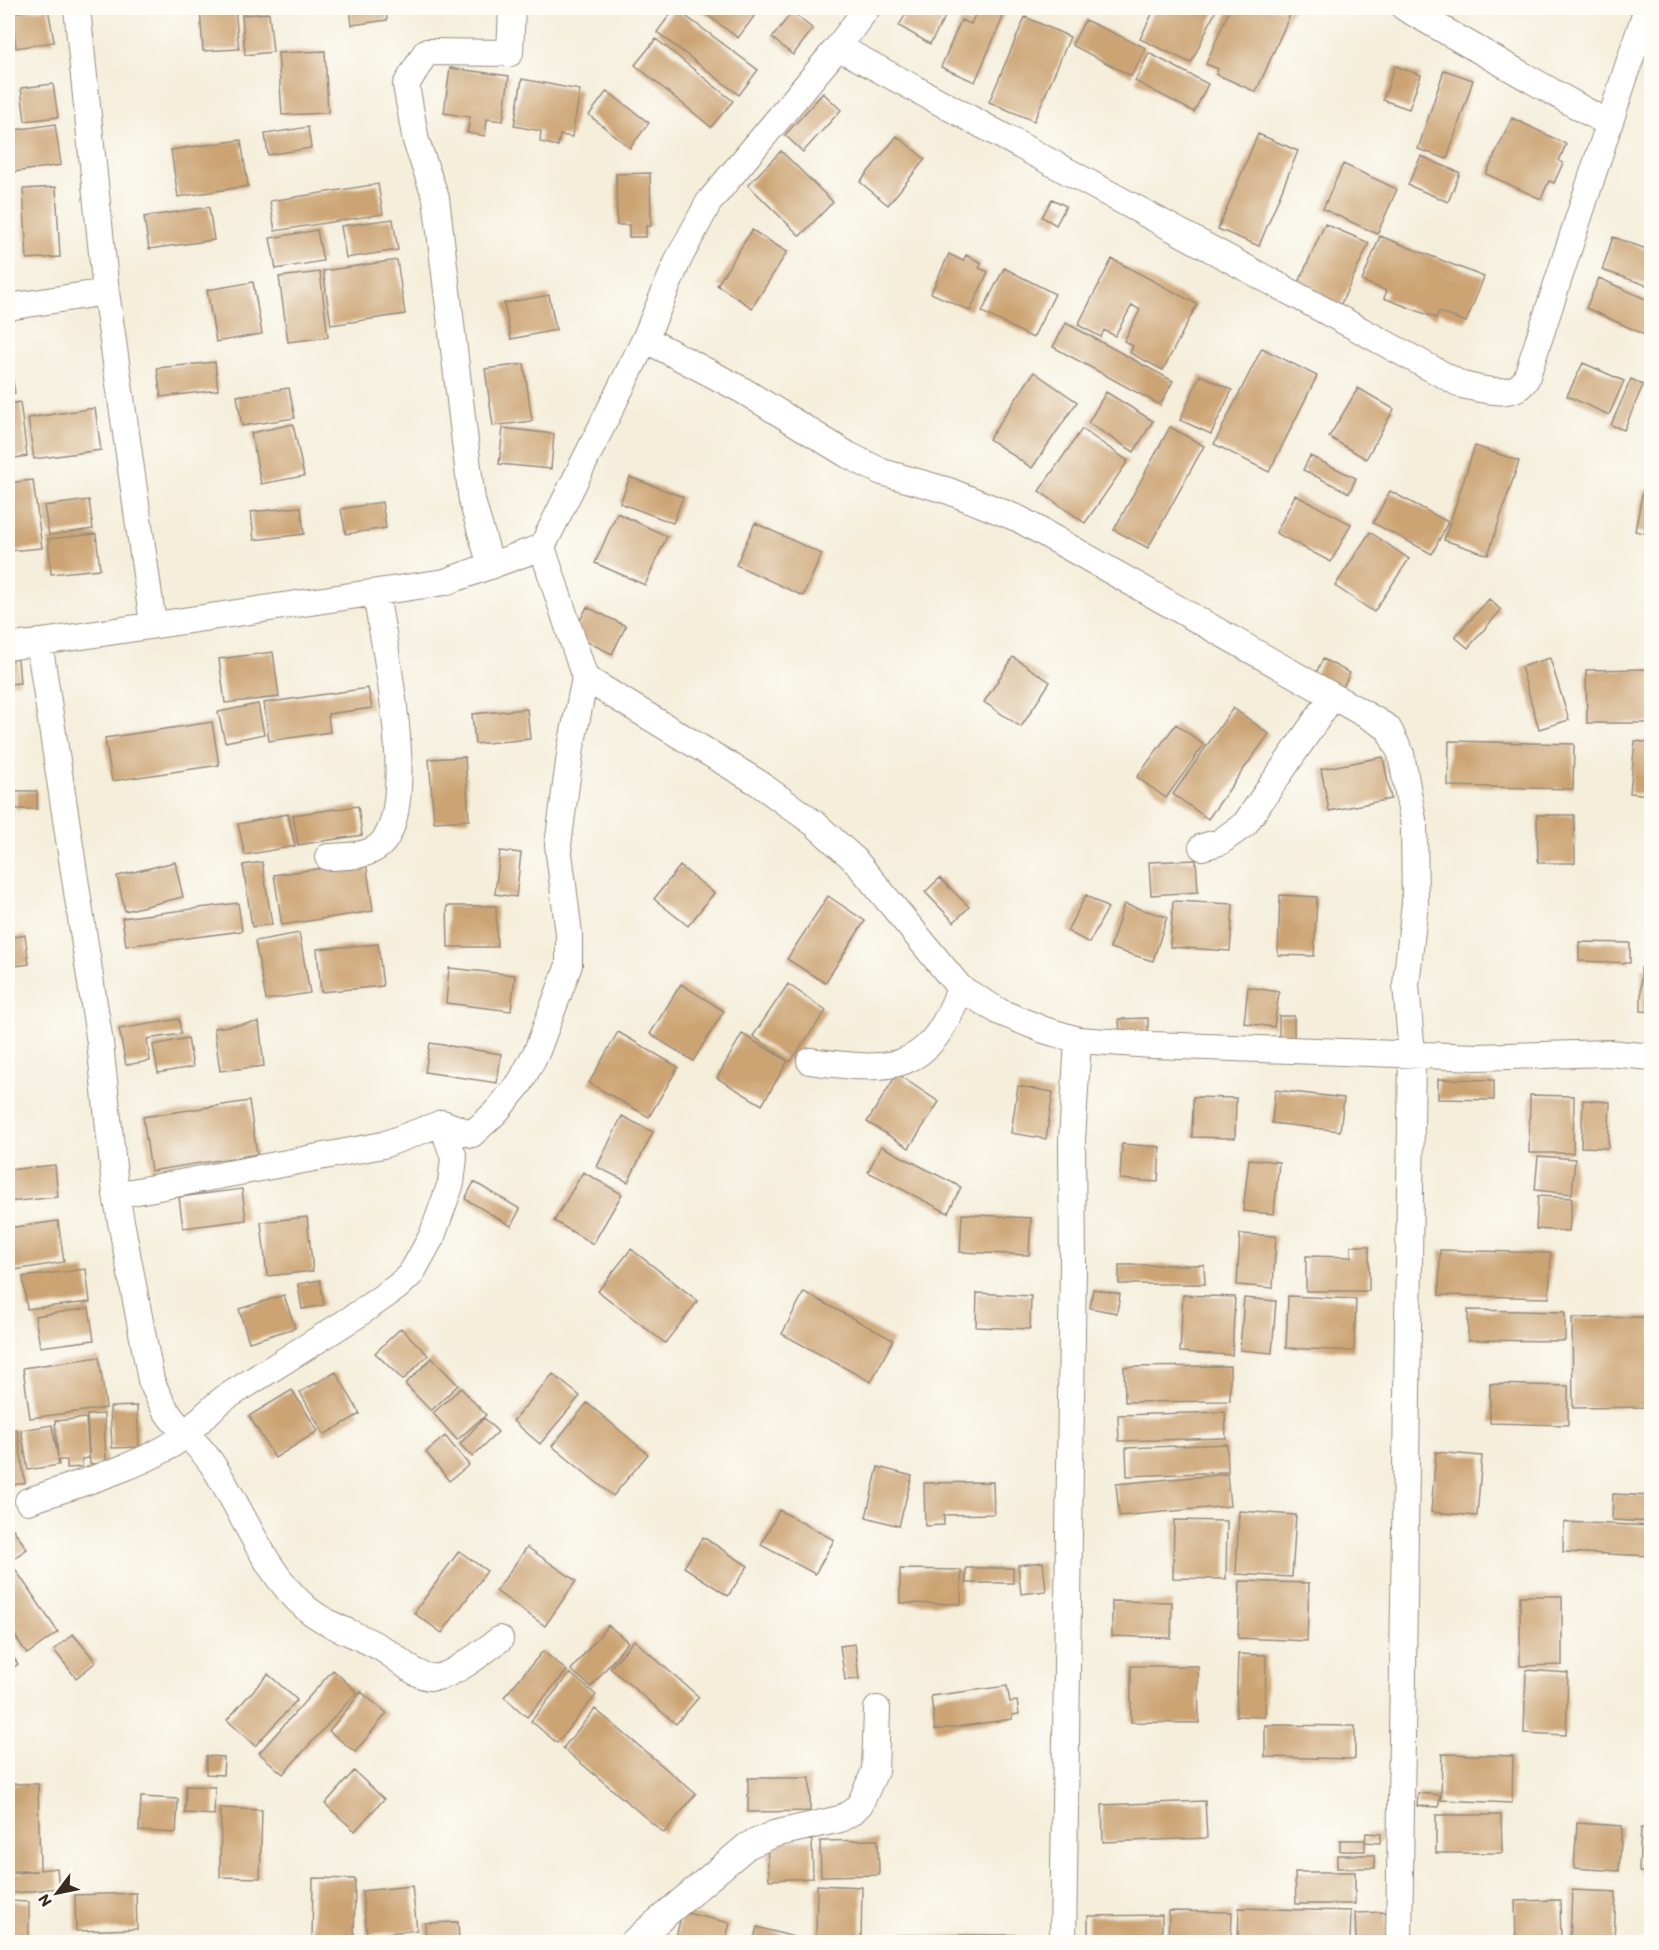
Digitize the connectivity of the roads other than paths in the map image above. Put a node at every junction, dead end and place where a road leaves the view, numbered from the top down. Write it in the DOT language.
graph roads {
  1 [pos="77,8"];
  2 [pos="512,8"];
  3 [pos="867,8"];
  4 [pos="1405,8"];
  5 [pos="1647,8"];
  6 [pos="838,47"];
  7 [pos="1607,123"];
  8 [pos="106,291"];
  9 [pos="8,307"];
  10 [pos="645,339"];
  11 [pos="542,548"];
  12 [pos="491,566"];
  13 [pos="376,594"];
  14 [pos="153,624"];
  15 [pos="39,642"];
  16 [pos="8,647"];
  17 [pos="585,678"];
  18 [pos="1332,697"];
  19 [pos="1202,847"];
  20 [pos="328,857"];
  21 [pos="960,988"];
  22 [pos="1078,1040"];
  23 [pos="1412,1054"];
  24 [pos="1652,1057"];
  25 [pos="810,1061"];
  26 [pos="442,1123"];
  27 [pos="116,1195"];
  28 [pos="186,1433"];
  29 [pos="27,1501"];
  30 [pos="500,1639"];
  31 [pos="877,1709"];
  32 [pos="633,1942"];
  33 [pos="1063,1942"];
  34 [pos="1400,1942"];
  1 -- 8 [label="street"];
  2 -- 12 [label="street"];
  3 -- 6 [label="street"];
  4 -- 7 [label="street"];
  5 -- 7 [label="street"];
  6 -- 7 [label="street"];
  6 -- 10 [label="street"];
  8 -- 9 [label="street"];
  8 -- 14 [label="street"];
  10 -- 11 [label="street"];
  10 -- 18 [label="street"];
  11 -- 12 [label="street"];
  11 -- 17 [label="street"];
  12 -- 13 [label="street"];
  13 -- 14 [label="street"];
  13 -- 20 [label="street"];
  14 -- 15 [label="street"];
  15 -- 16 [label="street"];
  15 -- 27 [label="street"];
  17 -- 21 [label="street"];
  17 -- 26 [label="street"];
  18 -- 19 [label="street"];
  18 -- 23 [label="street"];
  21 -- 22 [label="street"];
  21 -- 25 [label="street"];
  22 -- 23 [label="street"];
  22 -- 33 [label="street"];
  23 -- 24 [label="street"];
  23 -- 34 [label="street"];
  26 -- 27 [label="street"];
  26 -- 28 [label="street"];
  27 -- 28 [label="street"];
  28 -- 29 [label="street"];
  28 -- 30 [label="street"];
  31 -- 32 [label="street"];
}
